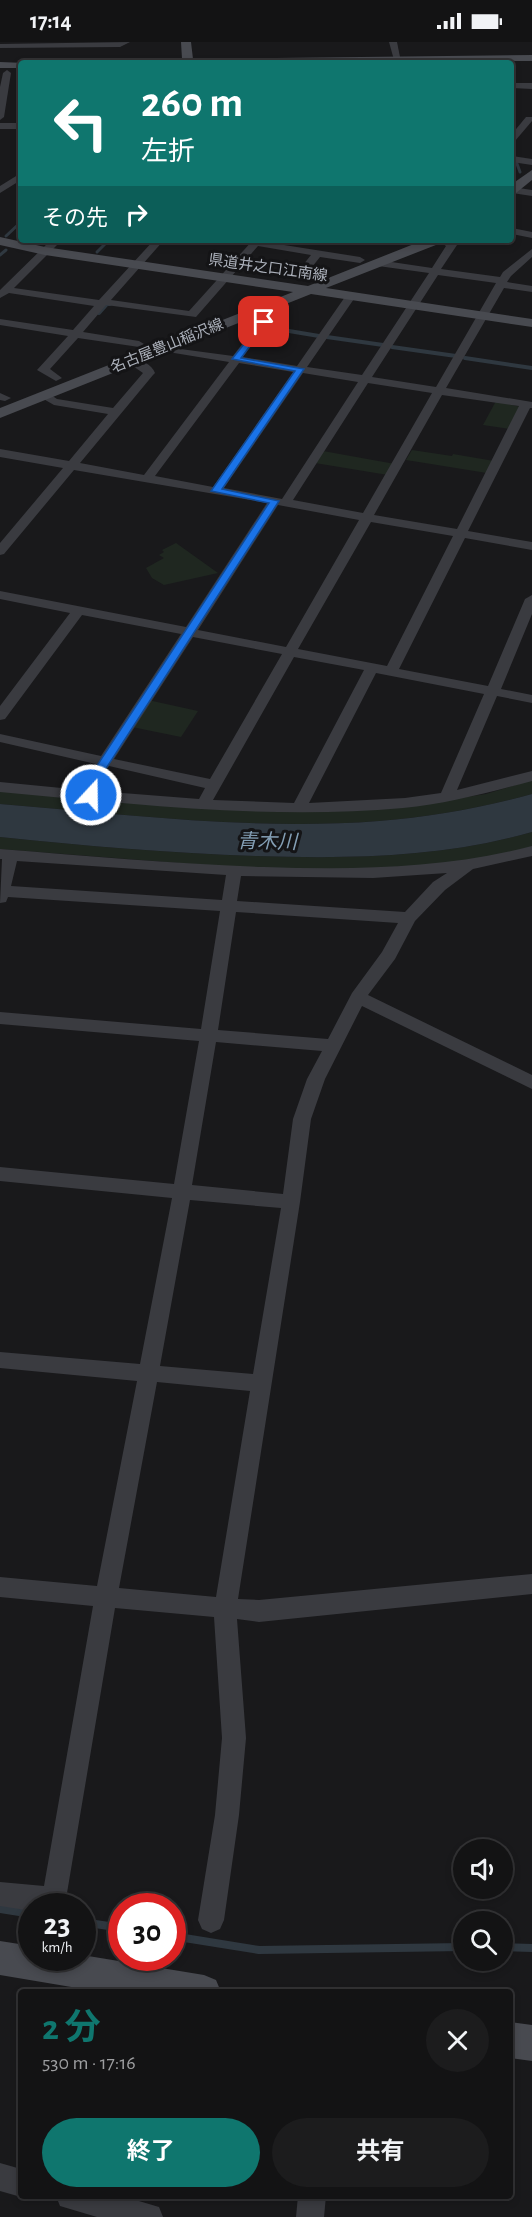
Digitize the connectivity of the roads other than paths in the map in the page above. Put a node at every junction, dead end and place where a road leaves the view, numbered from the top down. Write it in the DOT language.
graph roads {
  1 [pos="126,42"];
  2 [pos="186,42"];
  3 [pos="393,42"];
  4 [pos="43,44"];
  5 [pos="0,46"];
  6 [pos="199,59"];
  7 [pos="187,60"];
  8 [pos="398,60"];
  9 [pos="532,60"];
  10 [pos="514,61"];
  11 [pos="18,66"];
  12 [pos="2,69"];
  13 [pos="18,69"];
  14 [pos="514,86"];
  15 [pos="532,86"];
  16 [pos="5,94"];
  17 [pos="0,117"];
  18 [pos="531,118"];
  19 [pos="514,119"];
  20 [pos="0,126"];
  21 [pos="18,126"];
  22 [pos="521,128"];
  23 [pos="532,129"];
  24 [pos="514,137"];
  25 [pos="514,159"];
  26 [pos="532,162"];
  27 [pos="532,174"];
  28 [pos="0,175"];
  29 [pos="18,178"];
  30 [pos="18,179"];
  31 [pos="514,188"];
  32 [pos="0,190"];
  33 [pos="514,190"];
  34 [pos="530,191"];
  35 [pos="514,200"];
  36 [pos="514,231"];
  37 [pos="532,235"];
  38 [pos="0,241"];
  39 [pos="54,243"];
  40 [pos="156,243"];
  41 [pos="255,243"];
  42 [pos="262,243"];
  43 [pos="402,243"];
  44 [pos="428,243"];
  45 [pos="450,243"];
  46 [pos="45,251"];
  47 [pos="532,252"];
  48 [pos="318,253"];
  49 [pos="360,260"];
  50 [pos="378,263"];
  51 [pos="136,265"];
  52 [pos="434,271"];
  53 [pos="300,275"];
  54 [pos="225,278"];
  55 [pos="502,283"];
  56 [pos="288,287"];
  57 [pos="532,289"];
  58 [pos="308,290"];
  59 [pos="4,291"];
  60 [pos="351,296"];
  61 [pos="103,303"];
  62 [pos="413,305"];
  63 [pos="247,314"];
  64 [pos="482,315"];
  65 [pos="0,322"];
  66 [pos="532,322"];
  67 [pos="75,334"];
  68 [pos="139,344"];
  69 [pos="162,348"];
  70 [pos="236,359"];
  71 [pos="131,360"];
  72 [pos="300,369"];
  73 [pos="56,378"];
  74 [pos="366,380"];
  75 [pos="439,391"];
  76 [pos="44,395"];
  77 [pos="1,402"];
  78 [pos="529,405"];
  79 [pos="116,412"];
  80 [pos="0,453"];
  81 [pos="71,466"];
  82 [pos="147,479"];
  83 [pos="216,491"];
  84 [pos="280,502"];
  85 [pos="368,518"];
  86 [pos="460,534"];
  87 [pos="532,546"];
  88 [pos="0,551"];
  89 [pos="0,595"];
  90 [pos="532,599"];
  91 [pos="79,610"];
  92 [pos="189,632"];
  93 [pos="291,652"];
  94 [pos="372,668"];
  95 [pos="391,672"];
  96 [pos="492,692"];
  97 [pos="532,699"];
  98 [pos="0,717"];
  99 [pos="0,738"];
  100 [pos="105,761"];
  101 [pos="532,776"];
  102 [pos="214,785"];
  103 [pos="0,787"];
  104 [pos="91,795"];
  105 [pos="447,797"];
  106 [pos="204,803"];
  107 [pos="299,807"];
  108 [pos="532,851"];
  109 [pos="5,855"];
  110 [pos="467,867"];
  111 [pos="234,871"];
  112 [pos="1,893"];
  113 [pos="229,906"];
  114 [pos="409,918"];
  115 [pos="358,997"];
  116 [pos="0,1018"];
  117 [pos="208,1035"];
  118 [pos="332,1046"];
  119 [pos="532,1083"];
  120 [pos="0,1174"];
  121 [pos="182,1192"];
  122 [pos="291,1202"];
  123 [pos="0,1360"];
  124 [pos="150,1374"];
  125 [pos="261,1383"];
  126 [pos="532,1584"];
  127 [pos="0,1587"];
  128 [pos="106,1596"];
  129 [pos="225,1608"];
  130 [pos="0,1894"];
  131 [pos="211,1920"];
  132 [pos="0,1958"];
  133 [pos="186,1989"];
  134 [pos="513,2040"];
  135 [pos="532,2043"];
  136 [pos="0,2177"];
  137 [pos="18,2182"];
  138 [pos="80,2199"];
  139 [pos="312,2199"];
  140 [pos="136,2215"];
  141 [pos="310,2217"];
  1 -- 4 [label="street"];
  2 -- 7 [label="main road"];
  3 -- 8 [label="street"];
  4 -- 5 [label="street"];
  6 -- 8 [label="main road"];
  8 -- 9 [label="main road"];
  9 -- 10 [label="main road"];
  11 -- 12 [label="main road"];
  12 -- 13 [label="main road"];
  12 -- 16 [label="street"];
  14 -- 15 [label="street"];
  16 -- 17 [label="street"];
  18 -- 19 [label="street"];
  18 -- 22 [label="street"];
  20 -- 21 [label="street"];
  22 -- 23 [label="street"];
  22 -- 24 [label="street"];
  25 -- 26 [label="street"];
  27 -- 31 [label="main road"];
  28 -- 29 [label="street"];
  30 -- 32 [label="street"];
  33 -- 34 [label="street"];
  34 -- 35 [label="main road"];
  36 -- 37 [label="street"];
  38 -- 46 [label="main road, 県道井之口江南線"];
  39 -- 46 [label="street"];
  40 -- 51 [label="street"];
  41 -- 54 [label="street"];
  42 -- 48 [label="street"];
  43 -- 49 [label="main road, 名古屋豊山稲沢線"];
  44 -- 50 [label="main road, 名古屋豊山稲沢線"];
  45 -- 52 [label="street"];
  46 -- 51 [label="main road, 県道井之口江南線"];
  46 -- 59 [label="street"];
  47 -- 55 [label="street"];
  48 -- 49 [label="street"];
  48 -- 53 [label="street"];
  49 -- 56 [label="main road, 名古屋豊山稲沢線"];
  50 -- 52 [label="street"];
  50 -- 58 [label="main road, 名古屋豊山稲沢線"];
  51 -- 54 [label="main road, 県道井之口江南線"];
  51 -- 61 [label="street"];
  52 -- 55 [label="street"];
  52 -- 62 [label="street"];
  54 -- 56 [label="main road, 県道井之口江南線"];
  54 -- 61 [label="street"];
  55 -- 57 [label="street"];
  55 -- 64 [label="street"];
  56 -- 58 [label="main road, 県道井之口江南線"];
  56 -- 68 [label="main road, 名古屋豊山稲沢線"];
  58 -- 60 [label="main road, 県道井之口江南線"];
  58 -- 63 [label="main road, 名古屋豊山稲沢線"];
  59 -- 61 [label="street"];
  60 -- 62 [label="main road, 県道井之口江南線"];
  60 -- 72 [label="street"];
  61 -- 67 [label="street"];
  62 -- 64 [label="main road, 県道井之口江南線"];
  62 -- 74 [label="street"];
  63 -- 69 [label="main road, 名古屋豊山稲沢線"];
  63 -- 70 [label="street"];
  64 -- 66 [label="main road, 県道井之口江南線"];
  64 -- 75 [label="street"];
  65 -- 67 [label="street"];
  67 -- 68 [label="street"];
  67 -- 73 [label="street"];
  68 -- 73 [label="main road, 名古屋豊山稲沢線"];
  69 -- 70 [label="street"];
  69 -- 71 [label="main road, 名古屋豊山稲沢線"];
  70 -- 72 [label="street"];
  70 -- 82 [label="street"];
  71 -- 76 [label="main road, 名古屋豊山稲沢線"];
  71 -- 79 [label="street"];
  72 -- 74 [label="street"];
  72 -- 83 [label="street"];
  73 -- 77 [label="main road, 名古屋豊山稲沢線"];
  74 -- 75 [label="street"];
  74 -- 84 [label="street"];
  75 -- 78 [label="street"];
  75 -- 85 [label="street"];
  76 -- 77 [label="main road, 名古屋豊山稲沢線"];
  76 -- 79 [label="street"];
  78 -- 86 [label="street"];
  79 -- 81 [label="street"];
  80 -- 81 [label="street"];
  81 -- 82 [label="street"];
  81 -- 88 [label="street"];
  82 -- 83 [label="street"];
  83 -- 84 [label="street"];
  84 -- 85 [label="street"];
  84 -- 92 [label="street"];
  85 -- 86 [label="street"];
  85 -- 93 [label="street"];
  86 -- 87 [label="street"];
  86 -- 95 [label="street"];
  89 -- 91 [label="street"];
  90 -- 96 [label="street"];
  91 -- 92 [label="street"];
  91 -- 98 [label="street"];
  92 -- 93 [label="street"];
  92 -- 100 [label="street"];
  93 -- 94 [label="street"];
  93 -- 102 [label="street"];
  94 -- 95 [label="street"];
  94 -- 107 [label="street"];
  95 -- 96 [label="street"];
  96 -- 97 [label="street"];
  96 -- 105 [label="street"];
  99 -- 100 [label="street"];
  100 -- 102 [label="street"];
  100 -- 104 [label="street"];
  101 -- 105 [label="street"];
  102 -- 106 [label="street"];
  103 -- 104 [label="street"];
  104 -- 106 [label="street"];
  105 -- 107 [label="street"];
  106 -- 107 [label="street"];
  108 -- 110 [label="street"];
  109 -- 111 [label="street"];
  109 -- 112 [label="street"];
  110 -- 111 [label="street"];
  110 -- 114 [label="street"];
  111 -- 113 [label="street"];
  112 -- 113 [label="street"];
  113 -- 114 [label="street"];
  113 -- 117 [label="street"];
  114 -- 115 [label="street"];
  115 -- 118 [label="street"];
  115 -- 119 [label="street"];
  116 -- 117 [label="street"];
  117 -- 118 [label="street"];
  117 -- 121 [label="street"];
  118 -- 122 [label="street"];
  120 -- 121 [label="street"];
  121 -- 122 [label="street"];
  121 -- 124 [label="street"];
  122 -- 125 [label="street"];
  123 -- 124 [label="street"];
  124 -- 125 [label="street"];
  124 -- 128 [label="street"];
  125 -- 129 [label="street"];
  126 -- 129 [label="street"];
  127 -- 128 [label="street"];
  128 -- 129 [label="street"];
  128 -- 130 [label="street"];
  129 -- 131 [label="street"];
  132 -- 133 [label="main road"];
  134 -- 135 [label="main road"];
  136 -- 137 [label="street"];
  138 -- 140 [label="street"];
  139 -- 141 [label="street"];
}
